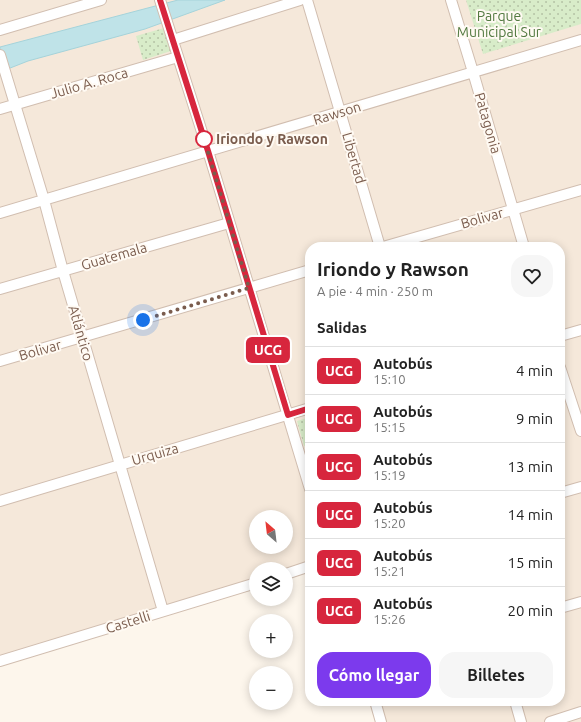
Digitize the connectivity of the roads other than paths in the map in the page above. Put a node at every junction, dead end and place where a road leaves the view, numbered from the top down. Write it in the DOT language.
graph roads {
  1 [pos="101,0"];
  2 [pos="160,0"];
  3 [pos="300,0"];
  4 [pos="307,0"];
  5 [pos="451,0"];
  6 [pos="0,30"];
  7 [pos="173,40"];
  8 [pos="581,40"];
  9 [pos="0,55"];
  10 [pos="178,57"];
  11 [pos="474,72"];
  12 [pos="16,104"];
  13 [pos="0,109"];
  14 [pos="340,112"];
  15 [pos="208,151"];
  16 [pos="581,190"];
  17 [pos="44,200"];
  18 [pos="512,209"];
  19 [pos="0,212"];
  20 [pos="229,223"];
  21 [pos="379,242"];
  22 [pos="400,242"];
  23 [pos="522,242"];
  24 [pos="63,271"];
  25 [pos="305,271"];
  26 [pos="249,288"];
  27 [pos="0,289"];
  28 [pos="581,330"];
  29 [pos="565,335"];
  30 [pos="82,337"];
  31 [pos="0,361"];
  32 [pos="565,382"];
  33 [pos="305,410"];
  34 [pos="288,415"];
  35 [pos="581,431"];
  36 [pos="119,464"];
  37 [pos="305,472"];
  38 [pos="581,487"];
  39 [pos="565,492"];
  40 [pos="0,501"];
  41 [pos="305,568"];
  42 [pos="293,572"];
  43 [pos="249,585"];
  44 [pos="581,602"];
  45 [pos="565,607"];
  46 [pos="163,611"];
  47 [pos="1,658"];
  48 [pos="376,706"];
  49 [pos="516,706"];
  50 [pos="581,712"];
  51 [pos="381,722"];
  52 [pos="521,722"];
  53 [pos="550,722"];
  1 -- 6 [label="street"];
  2 -- 7 [label="street"];
  3 -- 7 [label="street"];
  4 -- 14 [label="street, Libertad"];
  5 -- 11 [label="street, Patagonia"];
  7 -- 10 [label="street"];
  8 -- 11 [label="street, Rawson"];
  9 -- 12 [label="street, Atlántico"];
  10 -- 12 [label="street, Julio A. Roca"];
  10 -- 15 [label="street"];
  11 -- 14 [label="street, Rawson"];
  11 -- 18 [label="street, Patagonia"];
  12 -- 13 [label="street, Julio A. Roca"];
  12 -- 17 [label="street, Atlántico"];
  14 -- 15 [label="street, Rawson"];
  14 -- 21 [label="street, Libertad"];
  15 -- 17 [label="street, Rawson"];
  15 -- 20 [label="street"];
  16 -- 18 [label="street, Bolivar"];
  17 -- 19 [label="street, Rawson"];
  17 -- 24 [label="street, Atlántico"];
  18 -- 22 [label="street, Bolivar"];
  18 -- 23 [label="street, Patagonia"];
  20 -- 24 [label="street, Guatemala"];
  20 -- 26 [label="street"];
  24 -- 27 [label="street, Guatemala"];
  24 -- 30 [label="street, Atlántico"];
  25 -- 26 [label="street, Bolivar"];
  26 -- 30 [label="street, Bolivar"];
  26 -- 34 [label="street"];
  28 -- 29 [label="street"];
  30 -- 31 [label="street, Bolivar"];
  30 -- 36 [label="street, Atlántico"];
  32 -- 35 [label="street"];
  33 -- 34 [label="street, Urquiza"];
  34 -- 36 [label="street, Urquiza"];
  34 -- 37 [label="street"];
  36 -- 40 [label="street, Urquiza"];
  36 -- 46 [label="street, Atlántico"];
  38 -- 39 [label="street"];
  41 -- 42 [label="street"];
  43 -- 46 [label="street, Castelli"];
  44 -- 45 [label="street"];
  46 -- 47 [label="street, Castelli"];
  48 -- 51 [label="street"];
  49 -- 52 [label="street"];
  50 -- 53 [label="street"];
}
